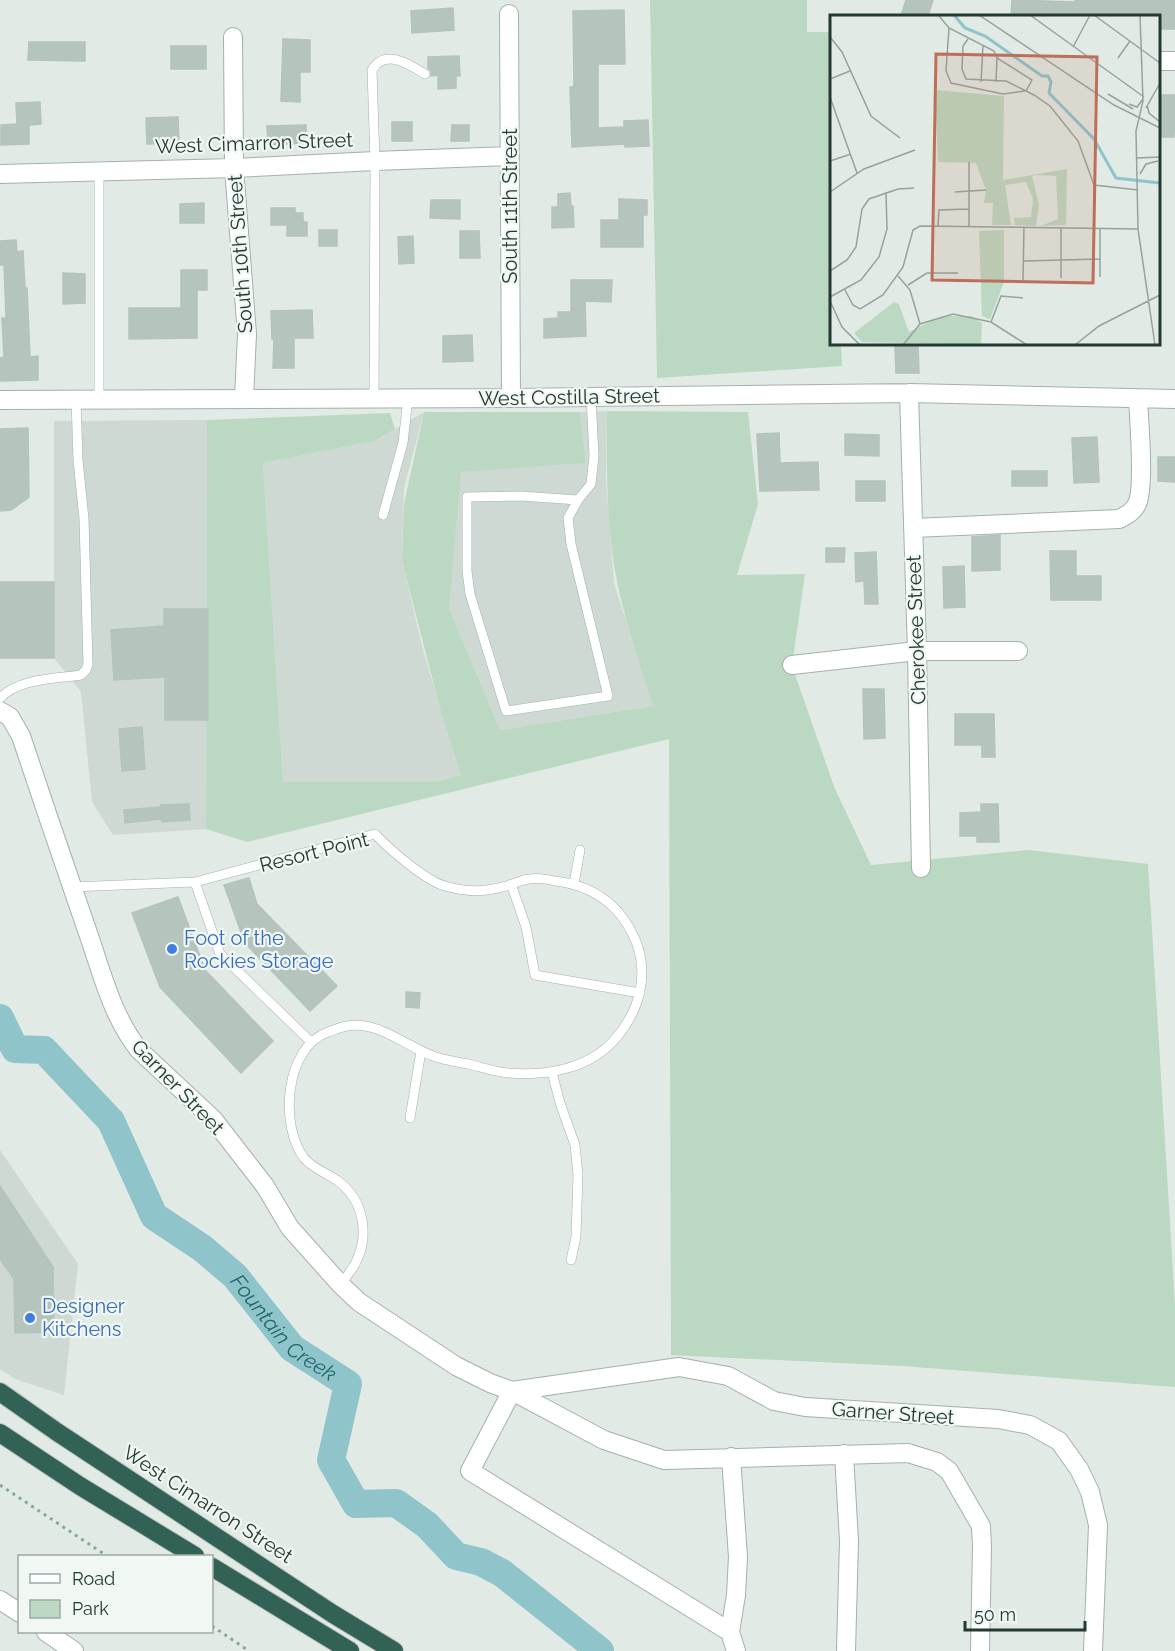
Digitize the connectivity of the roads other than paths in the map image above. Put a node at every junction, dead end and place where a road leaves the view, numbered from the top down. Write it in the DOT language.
graph roads {
  1 [pos="509,14"];
  2 [pos="233,37"];
  3 [pos="425,74"];
  4 [pos="510,156"];
  5 [pos="375,161"];
  6 [pos="234,168"];
  7 [pos="99,171"];
  8 [pos="0,174"];
  9 [pos="909,393"];
  10 [pos="591,397"];
  11 [pos="244,398"];
  12 [pos="374,398"];
  13 [pos="408,398"];
  14 [pos="511,398"];
  15 [pos="76,399"];
  16 [pos="99,399"];
  17 [pos="1138,399"];
  18 [pos="1175,399"];
  19 [pos="0,400"];
  20 [pos="578,500"];
  21 [pos="383,515"];
  22 [pos="913,528"];
  23 [pos="917,651"];
  24 [pos="1018,651"];
  25 [pos="792,665"];
  26 [pos="0,698"];
  27 [pos="0,711"];
  28 [pos="580,850"];
  29 [pos="921,868"];
  30 [pos="195,882"];
  31 [pos="574,884"];
  32 [pos="512,885"];
  33 [pos="71,886"];
  34 [pos="640,993"];
  35 [pos="311,1041"];
  36 [pos="421,1051"];
  37 [pos="552,1072"];
  38 [pos="410,1118"];
  39 [pos="572,1260"];
  40 [pos="340,1285"];
  41 [pos="512,1391"];
  42 [pos="0,1392"];
  43 [pos="0,1433"];
  44 [pos="844,1454"];
  45 [pos="731,1457"];
  46 [pos="192,1555"];
  47 [pos="213,1568"];
  48 [pos="0,1600"];
  49 [pos="18,1612"];
  50 [pos="730,1632"];
  51 [pos="47,1633"];
  52 [pos="74,1651"];
  53 [pos="350,1651"];
  54 [pos="394,1651"];
  55 [pos="736,1651"];
  56 [pos="846,1651"];
  57 [pos="980,1651"];
  58 [pos="1093,1651"];
  1 -- 4 [label="street, South 11th Street"];
  2 -- 6 [label="street, South 10th Street"];
  3 -- 5 [label="lane"];
  4 -- 5 [label="street, West Cimarron Street"];
  4 -- 14 [label="street, South 11th Street"];
  5 -- 6 [label="street, West Cimarron Street"];
  5 -- 12 [label="lane"];
  6 -- 7 [label="street, West Cimarron Street"];
  6 -- 11 [label="street, South 10th Street"];
  7 -- 8 [label="street, West Cimarron Street"];
  7 -- 16 [label="lane"];
  9 -- 10 [label="street, West Costilla Street"];
  9 -- 17 [label="street, West Costilla Street"];
  9 -- 22 [label="street, Cherokee Street"];
  10 -- 14 [label="street, West Costilla Street"];
  10 -- 20 [label="lane"];
  11 -- 12 [label="street, West Costilla Street"];
  11 -- 16 [label="street, West Costilla Street"];
  12 -- 13 [label="street, West Costilla Street"];
  13 -- 14 [label="street, West Costilla Street"];
  13 -- 21 [label="lane"];
  15 -- 16 [label="street, West Costilla Street"];
  15 -- 19 [label="street, West Costilla Street"];
  15 -- 26 [label="lane"];
  17 -- 18 [label="street, West Costilla Street"];
  17 -- 22 [label="street"];
  20 -- 20 [label="lane"];
  22 -- 23 [label="street, Cherokee Street"];
  23 -- 24 [label="street"];
  23 -- 25 [label="street"];
  23 -- 29 [label="street, Cherokee Street"];
  27 -- 33 [label="street, Garner Street"];
  28 -- 31 [label="lane"];
  30 -- 32 [label="lane, Resort Point"];
  30 -- 33 [label="lane, Resort Point"];
  30 -- 35 [label="lane"];
  31 -- 32 [label="lane, Resort Point"];
  31 -- 34 [label="lane, Resort Point"];
  32 -- 34 [label="lane"];
  33 -- 40 [label="street, Garner Street"];
  34 -- 37 [label="lane, Resort Point"];
  35 -- 36 [label="lane, Resort Point"];
  35 -- 40 [label="lane"];
  36 -- 37 [label="lane, Resort Point"];
  36 -- 38 [label="lane"];
  37 -- 39 [label="lane"];
  40 -- 41 [label="street, Garner Street"];
  41 -- 45 [label="street"];
  41 -- 50 [label="street"];
  41 -- 58 [label="street, Garner Street"];
  42 -- 54 [label="highway, West Cimarron Street"];
  43 -- 46 [label="highway"];
  44 -- 45 [label="street"];
  44 -- 56 [label="street"];
  44 -- 57 [label="street"];
  45 -- 50 [label="street"];
  47 -- 53 [label="highway"];
  48 -- 49 [label="street"];
  50 -- 55 [label="street"];
  51 -- 52 [label="street"];
}
